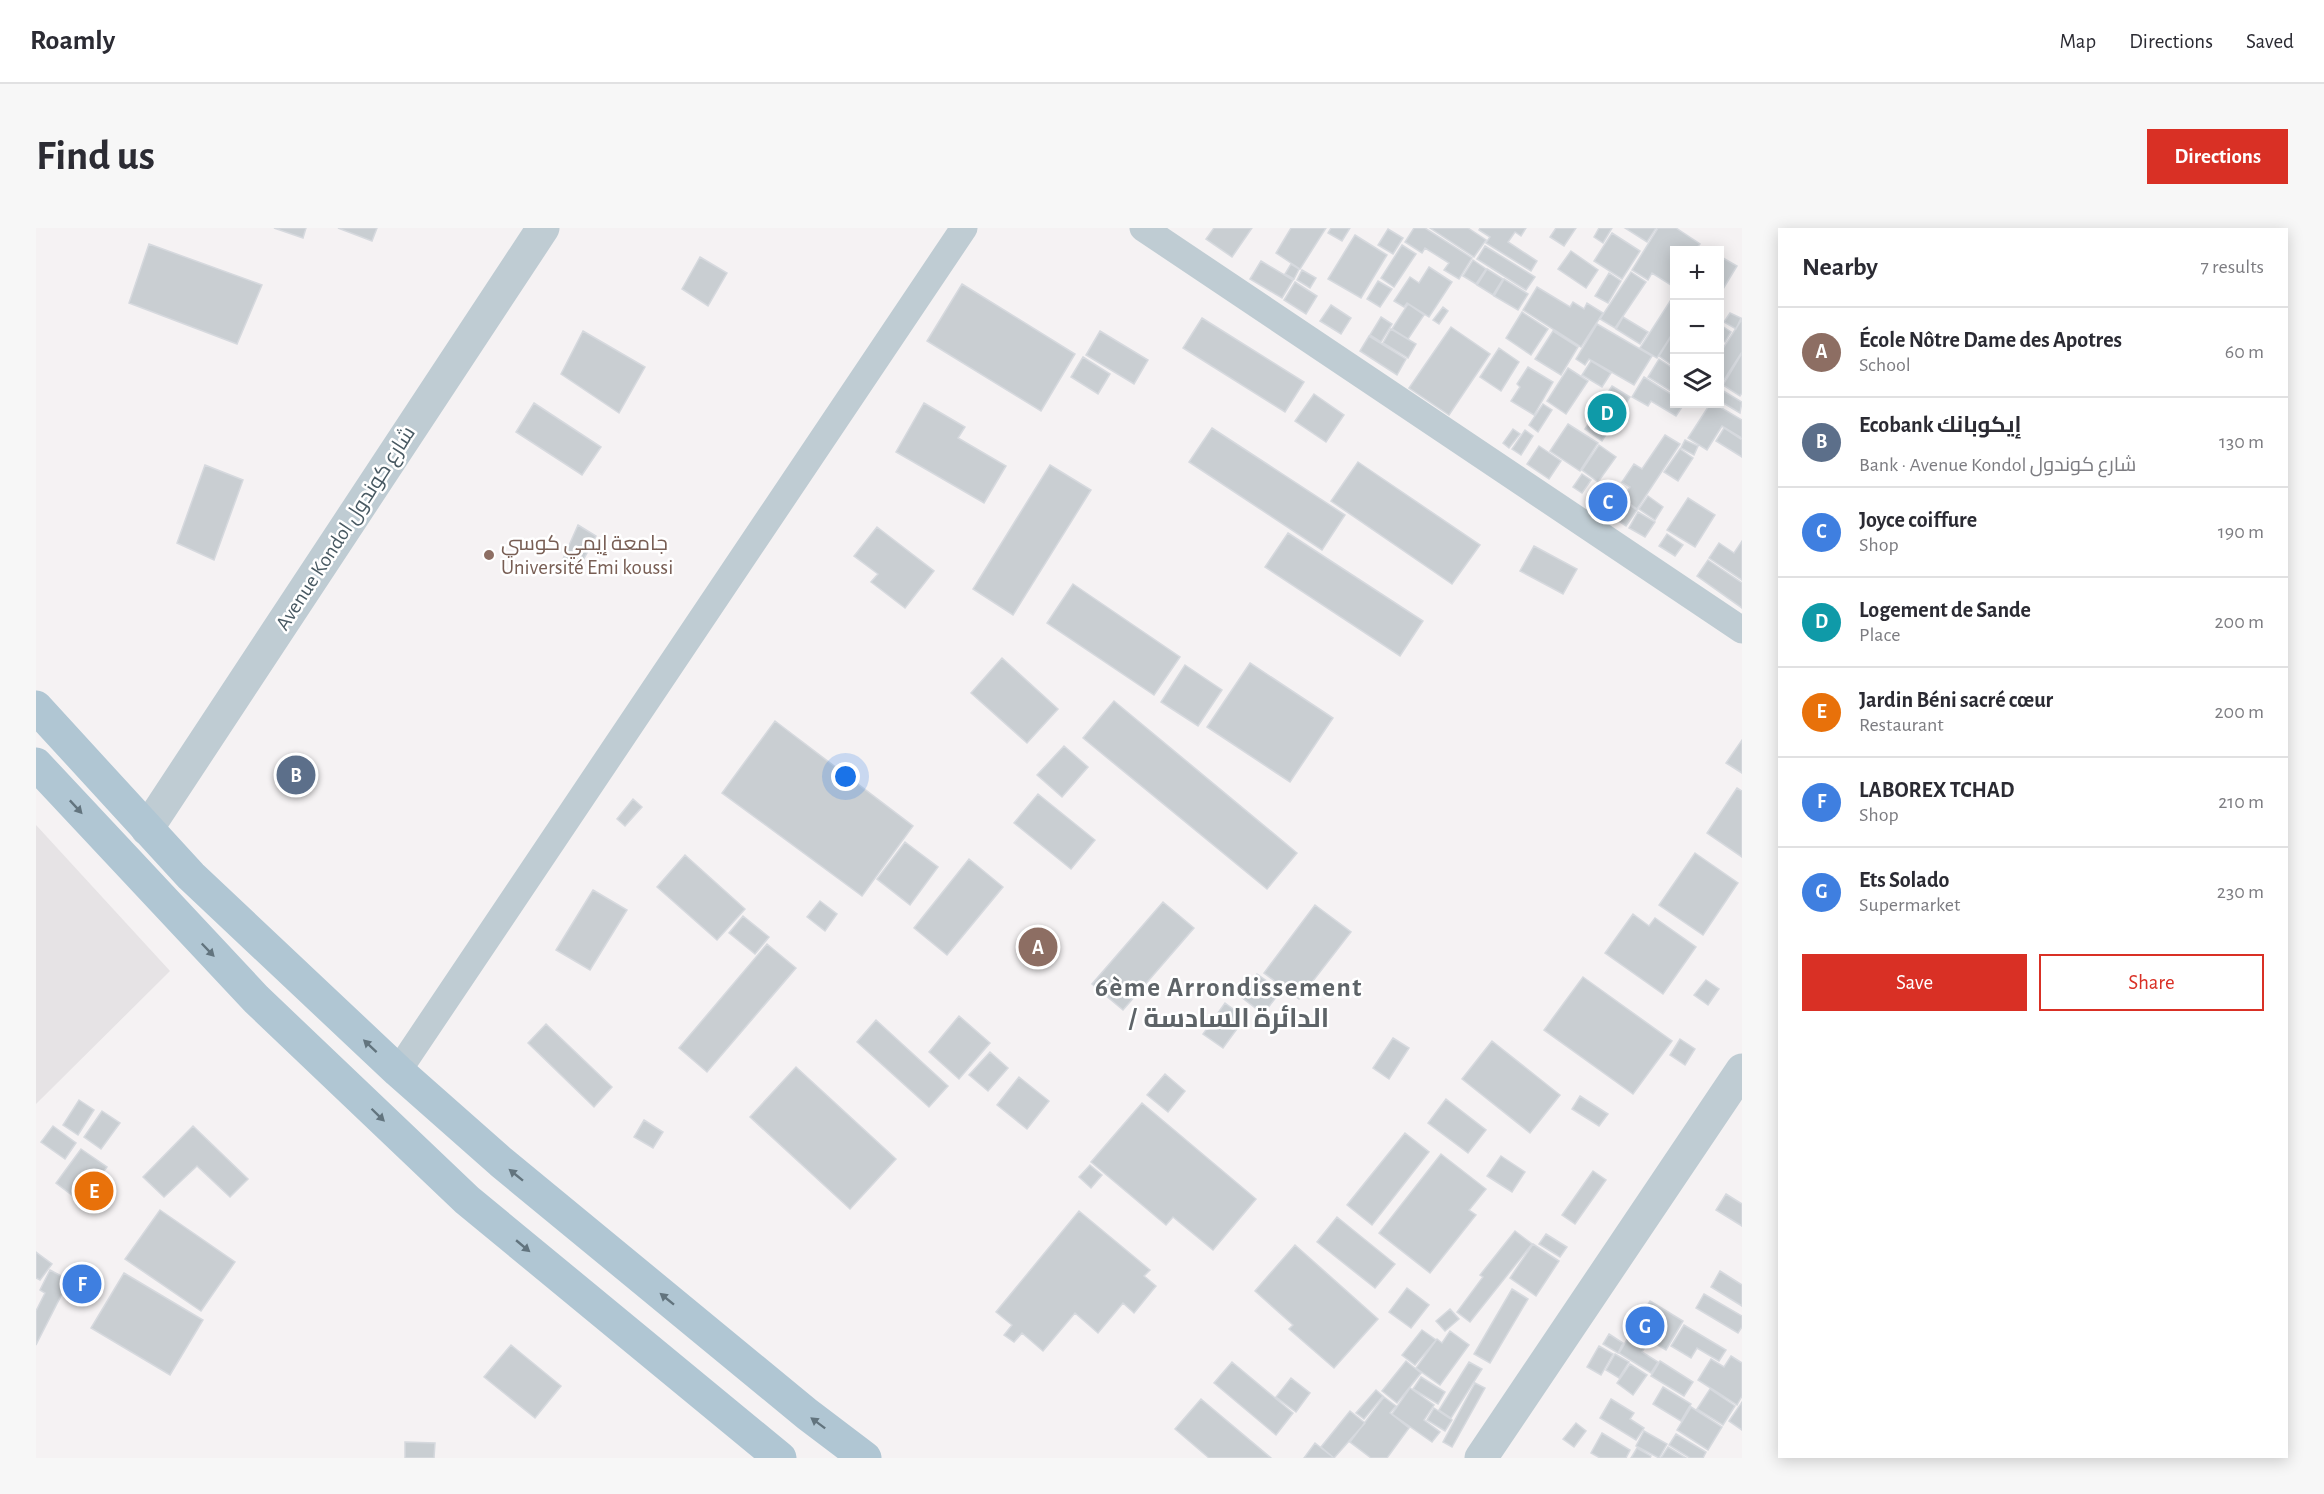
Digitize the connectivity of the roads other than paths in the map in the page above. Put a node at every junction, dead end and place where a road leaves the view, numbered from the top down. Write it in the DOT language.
graph roads {
  1 [pos="543,228"];
  2 [pos="964,228"];
  3 [pos="1143,228"];
  4 [pos="1742,630"];
  5 [pos="36,707"];
  6 [pos="36,764"];
  7 [pos="147,829"];
  8 [pos="1742,1070"];
  9 [pos="398,1071"];
  10 [pos="780,1458"];
  11 [pos="865,1458"];
  12 [pos="1481,1458"];
  1 -- 7 [label="street, Avenue Kondol شارع كوندول"];
  2 -- 9 [label="street"];
  3 -- 4 [label="street"];
  5 -- 7 [label="main road"];
  6 -- 10 [label="main road, one-way"];
  9 -- 7 [label="main road, one-way"];
  8 -- 12 [label="street"];
  11 -- 9 [label="main road, one-way"];
}
